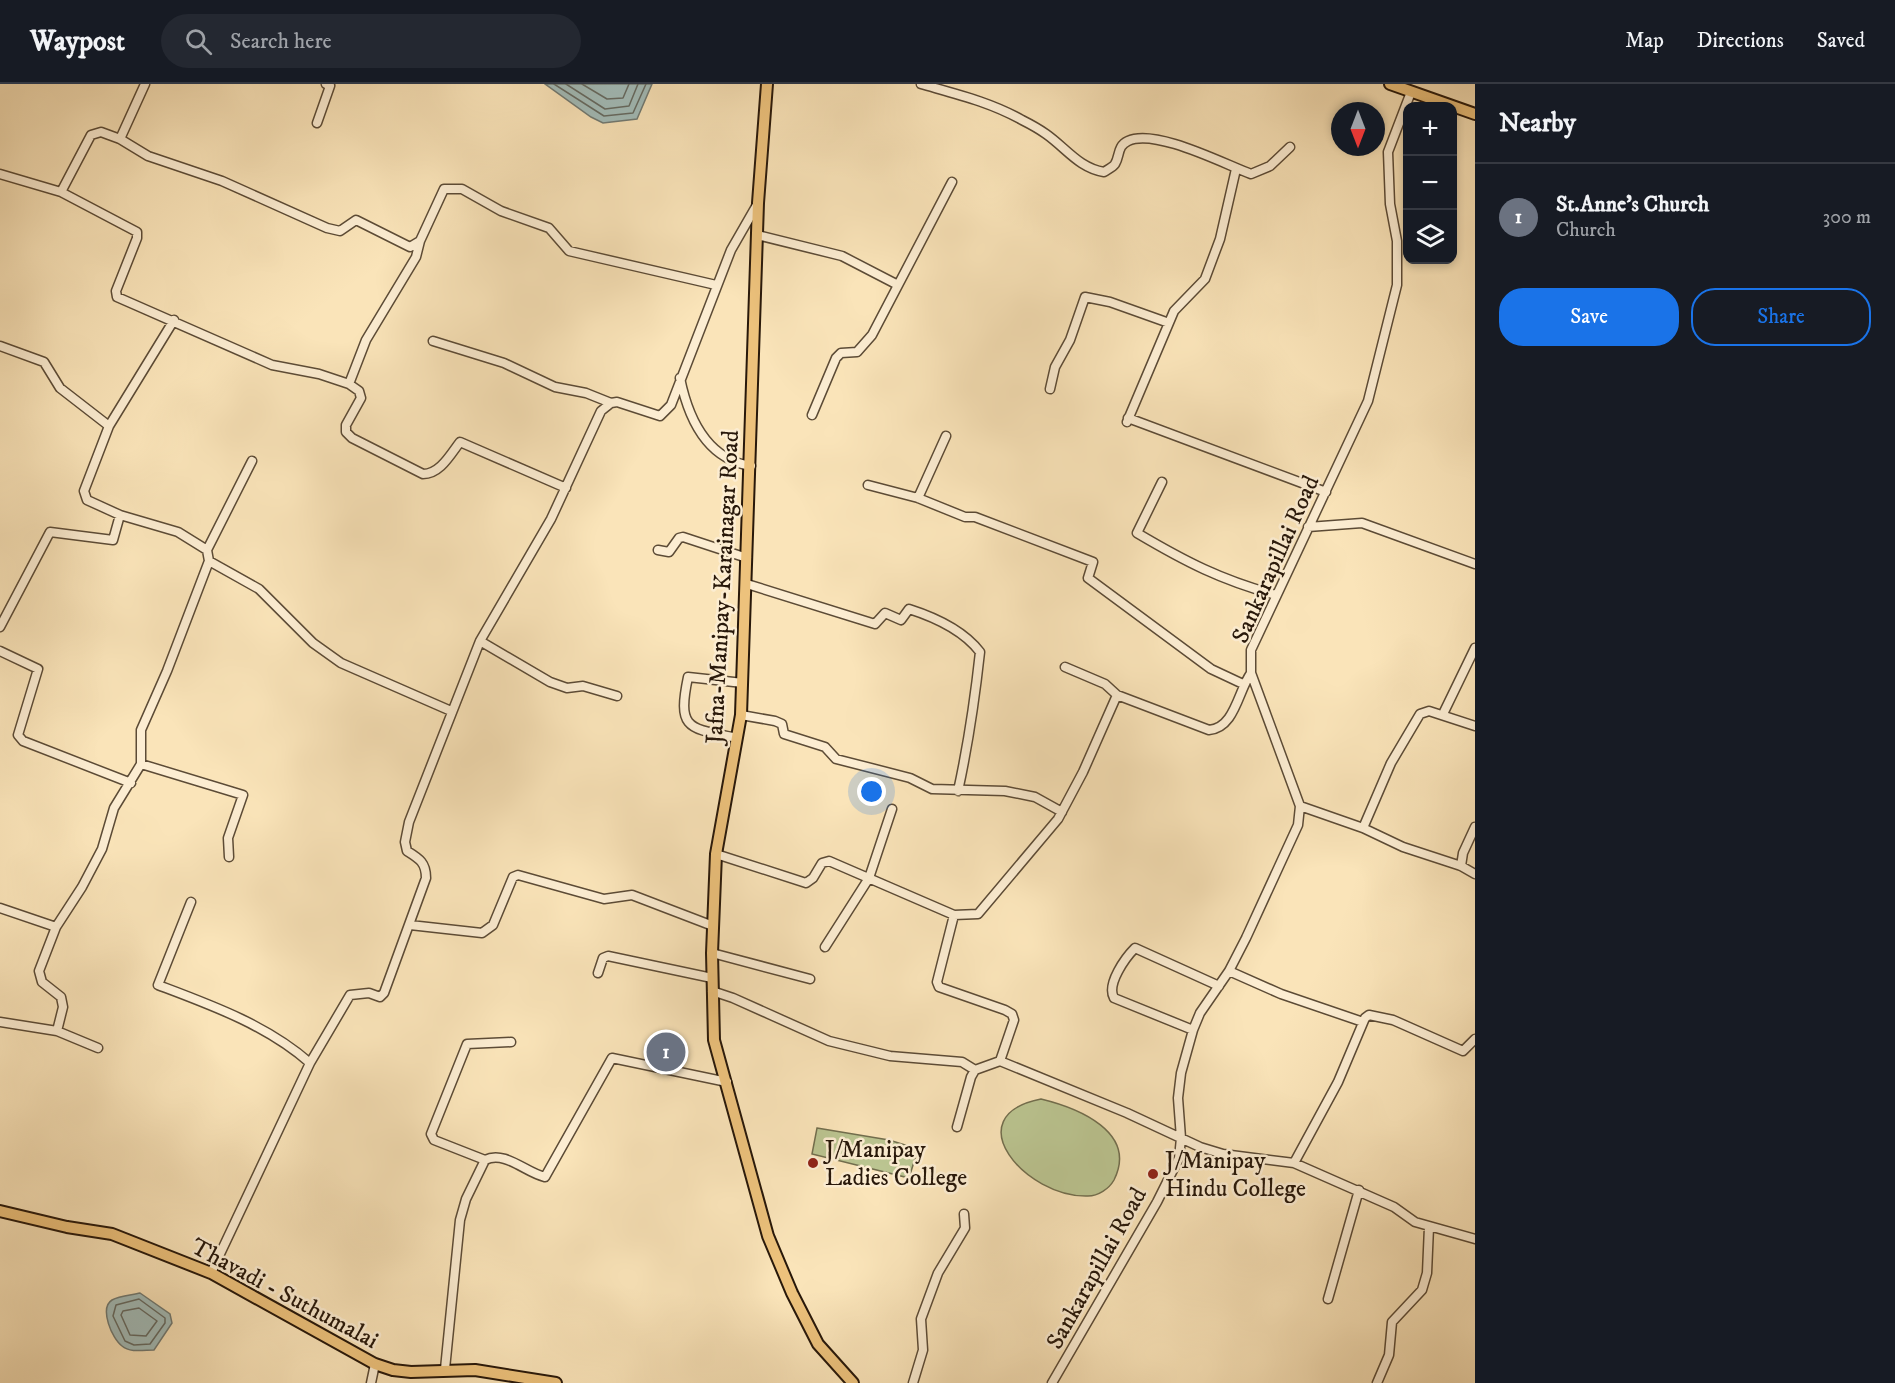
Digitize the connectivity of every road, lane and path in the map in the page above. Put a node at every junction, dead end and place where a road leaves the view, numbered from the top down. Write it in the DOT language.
graph roads {
  1 [pos="145,84"];
  2 [pos="326,84"];
  3 [pos="767,84"];
  4 [pos="921,84"];
  5 [pos="1390,84"];
  6 [pos="1411,92"];
  7 [pos="1475,114"];
  8 [pos="317,123"];
  9 [pos="120,139"];
  10 [pos="1290,147"];
  11 [pos="1236,169"];
  12 [pos="0,174"];
  13 [pos="951,182"];
  14 [pos="61,192"];
  15 [pos="758,203"];
  16 [pos="757,235"];
  17 [pos="420,241"];
  18 [pos="716,285"];
  19 [pos="898,285"];
  20 [pos="174,320"];
  21 [pos="1169,322"];
  22 [pos="433,341"];
  23 [pos="0,346"];
  24 [pos="680,377"];
  25 [pos="349,384"];
  26 [pos="1050,389"];
  27 [pos="611,403"];
  28 [pos="812,415"];
  29 [pos="109,426"];
  30 [pos="946,436"];
  31 [pos="252,461"];
  32 [pos="751,466"];
  33 [pos="1162,482"];
  34 [pos="868,485"];
  35 [pos="566,488"];
  36 [pos="1326,492"];
  37 [pos="918,498"];
  38 [pos="120,515"];
  39 [pos="1308,526"];
  40 [pos="207,550"];
  41 [pos="658,550"];
  42 [pos="747,558"];
  43 [pos="209,561"];
  44 [pos="1475,564"];
  45 [pos="747,584"];
  46 [pos="1276,595"];
  47 [pos="0,627"];
  48 [pos="480,641"];
  49 [pos="1475,648"];
  50 [pos="0,651"];
  51 [pos="1065,667"];
  52 [pos="1251,672"];
  53 [pos="743,683"];
  54 [pos="1243,684"];
  55 [pos="1117,695"];
  56 [pos="617,696"];
  57 [pos="451,711"];
  58 [pos="1443,714"];
  59 [pos="741,715"];
  60 [pos="1475,726"];
  61 [pos="737,738"];
  62 [pos="141,764"];
  63 [pos="131,783"];
  64 [pos="958,791"];
  65 [pos="1300,806"];
  66 [pos="892,809"];
  67 [pos="1062,812"];
  68 [pos="1475,827"];
  69 [pos="1363,828"];
  70 [pos="716,854"];
  71 [pos="229,857"];
  72 [pos="1461,866"];
  73 [pos="1475,874"];
  74 [pos="869,879"];
  75 [pos="191,902"];
  76 [pos="0,908"];
  77 [pos="954,915"];
  78 [pos="410,925"];
  79 [pos="713,926"];
  80 [pos="56,927"];
  81 [pos="825,947"];
  82 [pos="712,953"];
  83 [pos="1229,971"];
  84 [pos="598,973"];
  85 [pos="712,978"];
  86 [pos="810,979"];
  87 [pos="1219,986"];
  88 [pos="712,991"];
  89 [pos="0,1022"];
  90 [pos="1363,1022"];
  91 [pos="1193,1030"];
  92 [pos="57,1031"];
  93 [pos="1475,1039"];
  94 [pos="511,1042"];
  95 [pos="98,1048"];
  96 [pos="1000,1061"];
  97 [pos="309,1063"];
  98 [pos="975,1070"];
  99 [pos="728,1082"];
  100 [pos="957,1127"];
  101 [pos="1181,1138"];
  102 [pos="485,1160"];
  103 [pos="1294,1162"];
  104 [pos="1359,1191"];
  105 [pos="0,1211"];
  106 [pos="964,1214"];
  107 [pos="1429,1227"];
  108 [pos="1475,1239"];
  109 [pos="211,1273"];
  110 [pos="1328,1299"];
  111 [pos="375,1364"];
  112 [pos="444,1369"];
  113 [pos="371,1383"];
  114 [pos="556,1383"];
  115 [pos="853,1383"];
  116 [pos="914,1383"];
  117 [pos="1052,1383"];
  118 [pos="1377,1383"];
  1 -- 9 [label="street"];
  2 -- 8 [label="street"];
  3 -- 15 [label="main road, Jafna-Manipay-Karainagar Road"];
  4 -- 11 [label="street"];
  5 -- 6 [label="main road"];
  6 -- 7 [label="main road"];
  6 -- 36 [label="street, Sankarapillai Road"];
  9 -- 14 [label="street"];
  9 -- 17 [label="street"];
  10 -- 11 [label="street"];
  11 -- 21 [label="street"];
  12 -- 14 [label="street"];
  13 -- 19 [label="street"];
  14 -- 20 [label="street"];
  15 -- 16 [label="main road, Jafna-Manipay-Karainagar Road"];
  15 -- 18 [label="street"];
  16 -- 19 [label="street"];
  16 -- 32 [label="main road, Jafna-Manipay-Karainagar Road"];
  17 -- 18 [label="street"];
  17 -- 25 [label="street"];
  18 -- 24 [label="street"];
  19 -- 28 [label="street"];
  20 -- 25 [label="street"];
  20 -- 29 [label="street"];
  21 -- 26 [label="street"];
  21 -- 36 [label="street"];
  22 -- 27 [label="street"];
  23 -- 29 [label="street"];
  24 -- 27 [label="street"];
  24 -- 32 [label="street"];
  25 -- 35 [label="street"];
  27 -- 35 [label="street"];
  29 -- 38 [label="street"];
  30 -- 37 [label="street"];
  31 -- 40 [label="street"];
  32 -- 42 [label="main road, Jafna-Manipay-Karainagar Road"];
  33 -- 46 [label="street"];
  34 -- 37 [label="street"];
  35 -- 48 [label="street"];
  36 -- 39 [label="street, Sankarapillai Road"];
  37 -- 54 [label="street"];
  38 -- 40 [label="street"];
  38 -- 47 [label="street"];
  39 -- 44 [label="street"];
  39 -- 46 [label="street, Sankarapillai Road"];
  40 -- 43 [label="street"];
  41 -- 42 [label="street"];
  42 -- 45 [label="main road, Jafna-Manipay-Karainagar Road"];
  43 -- 57 [label="street"];
  43 -- 62 [label="street"];
  45 -- 53 [label="main road, Jafna-Manipay-Karainagar Road"];
  45 -- 64 [label="street"];
  46 -- 52 [label="street, Sankarapillai Road"];
  48 -- 56 [label="street"];
  48 -- 57 [label="street"];
  49 -- 58 [label="street"];
  50 -- 63 [label="street"];
  51 -- 55 [label="street"];
  52 -- 54 [label="street"];
  52 -- 65 [label="street, Sankarapillai Road"];
  53 -- 59 [label="main road, Jafna-Manipay-Karainagar Road"];
  53 -- 61 [label="street"];
  54 -- 55 [label="street"];
  55 -- 67 [label="street"];
  57 -- 78 [label="street"];
  58 -- 60 [label="street"];
  58 -- 69 [label="street"];
  59 -- 61 [label="main road, Jafna-Manipay-Karainagar Road"];
  59 -- 64 [label="street"];
  61 -- 70 [label="main road, Jafna-Manipay-Karainagar Road"];
  62 -- 63 [label="street"];
  62 -- 71 [label="street"];
  63 -- 80 [label="street"];
  64 -- 67 [label="street"];
  65 -- 69 [label="street"];
  65 -- 83 [label="street, Sankarapillai Road"];
  66 -- 74 [label="street"];
  67 -- 77 [label="street"];
  68 -- 72 [label="street"];
  69 -- 72 [label="street"];
  70 -- 74 [label="street"];
  70 -- 79 [label="main road, Jafna-Manipay-Karainagar Road"];
  72 -- 73 [label="street"];
  74 -- 77 [label="street"];
  74 -- 81 [label="street"];
  75 -- 97 [label="street"];
  76 -- 80 [label="street"];
  77 -- 96 [label="street"];
  78 -- 79 [label="street"];
  78 -- 97 [label="street"];
  79 -- 82 [label="main road, Jafna-Manipay-Karainagar Road"];
  80 -- 92 [label="street"];
  82 -- 85 [label="main road, Jafna-Manipay-Karainagar Road"];
  82 -- 86 [label="street"];
  83 -- 87 [label="street, Sankarapillai Road"];
  83 -- 90 [label="street"];
  84 -- 85 [label="street"];
  85 -- 88 [label="main road, Jafna-Manipay-Karainagar Road"];
  87 -- 91 [label="street, Sankarapillai Road"];
  87 -- 91 [label="street"];
  88 -- 98 [label="street"];
  88 -- 99 [label="main road, Jafna-Manipay-Karainagar Road"];
  89 -- 92 [label="street"];
  90 -- 93 [label="street"];
  90 -- 103 [label="street"];
  91 -- 101 [label="street, Sankarapillai Road"];
  92 -- 95 [label="street"];
  94 -- 102 [label="street"];
  96 -- 98 [label="street"];
  96 -- 101 [label="street"];
  97 -- 109 [label="street"];
  98 -- 100 [label="street"];
  99 -- 102 [label="street"];
  99 -- 115 [label="main road, Jafna-Manipay-Karainagar Road"];
  101 -- 103 [label="street"];
  101 -- 117 [label="street, Sankarapillai Road"];
  102 -- 112 [label="street"];
  103 -- 104 [label="street"];
  104 -- 107 [label="street"];
  104 -- 110 [label="street"];
  105 -- 109 [label="main road, Thavadi - Suthumalai"];
  106 -- 116 [label="street"];
  107 -- 108 [label="street"];
  107 -- 118 [label="street"];
  109 -- 111 [label="main road, Thavadi - Suthumalai"];
  111 -- 112 [label="main road, Thavadi - Suthumalai"];
  111 -- 113 [label="street"];
  112 -- 114 [label="main road, Thavadi - Suthumalai"];
}
